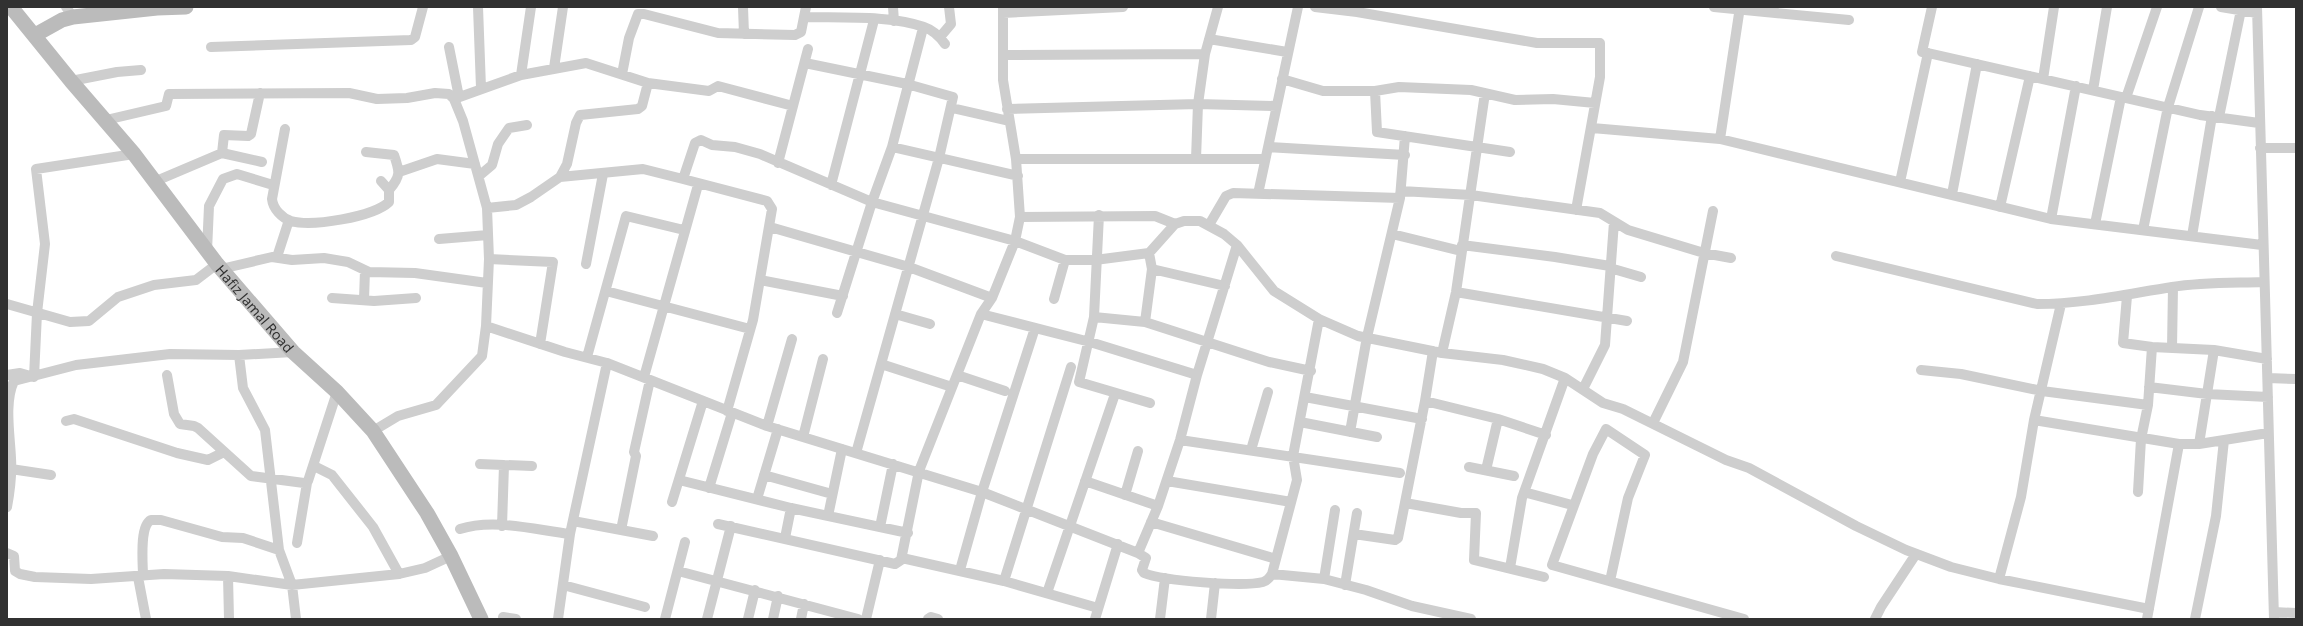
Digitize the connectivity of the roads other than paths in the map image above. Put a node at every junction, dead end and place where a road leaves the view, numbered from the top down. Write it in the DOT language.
graph roads {
  1 [pos="11,7"];
  2 [pos="186,7"];
  3 [pos="423,7"];
  4 [pos="478,7"];
  5 [pos="531,7"];
  6 [pos="563,7"];
  7 [pos="743,7"];
  8 [pos="893,7"];
  9 [pos="949,7"];
  10 [pos="1123,7"];
  11 [pos="1218,7"];
  12 [pos="1298,7"];
  13 [pos="1315,7"];
  14 [pos="1714,7"];
  15 [pos="1932,7"];
  16 [pos="2054,7"];
  17 [pos="2107,7"];
  18 [pos="2157,7"];
  19 [pos="2199,7"];
  20 [pos="2221,7"];
  21 [pos="1740,9"];
  22 [pos="1003,10"];
  23 [pos="2241,10"];
  24 [pos="2257,10"];
  25 [pos="638,11"];
  26 [pos="69,12"];
  27 [pos="805,12"];
  28 [pos="874,20"];
  29 [pos="1849,20"];
  30 [pos="894,21"];
  31 [pos="923,28"];
  32 [pos="744,34"];
  33 [pos="35,35"];
  34 [pos="1209,39"];
  35 [pos="211,47"];
  36 [pos="450,47"];
  37 [pos="808,48"];
  38 [pos="1287,52"];
  39 [pos="1928,53"];
  40 [pos="1205,54"];
  41 [pos="1003,55"];
  42 [pos="805,63"];
  43 [pos="1977,64"];
  44 [pos="554,68"];
  45 [pos="142,70"];
  46 [pos="622,74"];
  47 [pos="860,74"];
  48 [pos="520,75"];
  49 [pos="2030,76"];
  50 [pos="1282,79"];
  51 [pos="2043,79"];
  52 [pos="71,80"];
  53 [pos="648,83"];
  54 [pos="907,84"];
  55 [pos="2076,86"];
  56 [pos="481,88"];
  57 [pos="2093,90"];
  58 [pos="1375,91"];
  59 [pos="260,93"];
  60 [pos="1485,93"];
  61 [pos="2124,97"];
  62 [pos="457,98"];
  63 [pos="1595,103"];
  64 [pos="1198,104"];
  65 [pos="793,106"];
  66 [pos="1276,106"];
  67 [pos="2168,107"];
  68 [pos="952,108"];
  69 [pos="1007,109"];
  70 [pos="2216,117"];
  71 [pos="106,120"];
  72 [pos="1009,121"];
  73 [pos="2259,123"];
  74 [pos="527,125"];
  75 [pos="1592,128"];
  76 [pos="285,129"];
  77 [pos="1405,136"];
  78 [pos="1720,139"];
  79 [pos="1478,146"];
  80 [pos="892,147"];
  81 [pos="1268,147"];
  82 [pos="2260,148"];
  83 [pos="2296,148"];
  84 [pos="366,152"];
  85 [pos="1510,152"];
  86 [pos="134,154"];
  87 [pos="222,154"];
  88 [pos="1404,155"];
  89 [pos="939,158"];
  90 [pos="1016,159"];
  91 [pos="1196,159"];
  92 [pos="1265,159"];
  93 [pos="262,162"];
  94 [pos="778,162"];
  95 [pos="475,164"];
  96 [pos="399,172"];
  97 [pos="603,174"];
  98 [pos="478,176"];
  99 [pos="1018,176"];
  100 [pos="560,177"];
  101 [pos="683,180"];
  102 [pos="156,181"];
  103 [pos="381,181"];
  104 [pos="1900,182"];
  105 [pos="273,185"];
  106 [pos="698,185"];
  107 [pos="831,185"];
  108 [pos="389,190"];
  109 [pos="1258,194"];
  110 [pos="1952,194"];
  111 [pos="1400,195"];
  112 [pos="1471,195"];
  113 [pos="872,202"];
  114 [pos="2000,207"];
  115 [pos="487,208"];
  116 [pos="1576,210"];
  117 [pos="1713,211"];
  118 [pos="1099,215"];
  119 [pos="921,216"];
  120 [pos="1020,217"];
  121 [pos="2051,219"];
  122 [pos="289,220"];
  123 [pos="1614,222"];
  124 [pos="1175,224"];
  125 [pos="2095,224"];
  126 [pos="1209,225"];
  127 [pos="770,227"];
  128 [pos="684,230"];
  129 [pos="2143,230"];
  130 [pos="1392,234"];
  131 [pos="488,235"];
  132 [pos="2192,236"];
  133 [pos="439,239"];
  134 [pos="1015,241"];
  135 [pos="1237,245"];
  136 [pos="2262,245"];
  137 [pos="1462,248"];
  138 [pos="207,251"];
  139 [pos="858,252"];
  140 [pos="1704,252"];
  141 [pos="1149,253"];
  142 [pos="1836,256"];
  143 [pos="277,257"];
  144 [pos="1731,258"];
  145 [pos="488,259"];
  146 [pos="1065,260"];
  147 [pos="1095,260"];
  148 [pos="586,264"];
  149 [pos="219,266"];
  150 [pos="909,267"];
  151 [pos="1610,267"];
  152 [pos="1152,269"];
  153 [pos="365,270"];
  154 [pos="1641,277"];
  155 [pos="760,280"];
  156 [pos="2263,282"];
  157 [pos="488,283"];
  158 [pos="1225,286"];
  159 [pos="2173,286"];
  160 [pos="606,291"];
  161 [pos="1456,292"];
  162 [pos="843,296"];
  163 [pos="2127,296"];
  164 [pos="332,298"];
  165 [pos="416,298"];
  166 [pos="992,298"];
  167 [pos="1054,299"];
  168 [pos="364,300"];
  169 [pos="7,304"];
  170 [pos="2061,304"];
  171 [pos="664,306"];
  172 [pos="37,313"];
  173 [pos="837,313"];
  174 [pos="895,314"];
  175 [pos="981,314"];
  176 [pos="1094,317"];
  177 [pos="1607,318"];
  178 [pos="1319,319"];
  179 [pos="1627,321"];
  180 [pos="1145,322"];
  181 [pos="930,324"];
  182 [pos="486,326"];
  183 [pos="1035,328"];
  184 [pos="750,329"];
  185 [pos="1367,337"];
  186 [pos="792,339"];
  187 [pos="1208,341"];
  188 [pos="1090,342"];
  189 [pos="540,344"];
  190 [pos="2152,347"];
  191 [pos="2172,348"];
  192 [pos="2214,350"];
  193 [pos="293,352"];
  194 [pos="1437,352"];
  195 [pos="239,355"];
  196 [pos="587,357"];
  197 [pos="2267,359"];
  198 [pos="823,360"];
  199 [pos="607,363"];
  200 [pos="881,364"];
  201 [pos="1071,367"];
  202 [pos="1921,370"];
  203 [pos="1311,371"];
  204 [pos="7,375"];
  205 [pos="167,375"];
  206 [pos="957,375"];
  207 [pos="1197,375"];
  208 [pos="34,377"];
  209 [pos="647,378"];
  210 [pos="1565,378"];
  211 [pos="2268,378"];
  212 [pos="2296,379"];
  213 [pos="952,387"];
  214 [pos="2149,387"];
  215 [pos="1583,389"];
  216 [pos="1005,391"];
  217 [pos="2042,391"];
  218 [pos="337,392"];
  219 [pos="1268,392"];
  220 [pos="1115,394"];
  221 [pos="2207,394"];
  222 [pos="1306,397"];
  223 [pos="2268,397"];
  224 [pos="703,401"];
  225 [pos="1425,401"];
  226 [pos="1150,403"];
  227 [pos="2148,405"];
  228 [pos="1354,406"];
  229 [pos="730,412"];
  230 [pos="1422,419"];
  231 [pos="1498,419"];
  232 [pos="2034,420"];
  233 [pos="66,422"];
  234 [pos="1300,422"];
  235 [pos="1653,423"];
  236 [pos="767,426"];
  237 [pos="778,429"];
  238 [pos="373,431"];
  239 [pos="1350,432"];
  240 [pos="2268,433"];
  241 [pos="1546,435"];
  242 [pos="803,437"];
  243 [pos="1377,437"];
  244 [pos="2141,439"];
  245 [pos="1180,440"];
  246 [pos="2224,440"];
  247 [pos="2179,444"];
  248 [pos="2199,444"];
  249 [pos="842,449"];
  250 [pos="1251,450"];
  251 [pos="1138,451"];
  252 [pos="224,452"];
  253 [pos="856,453"];
  254 [pos="1294,456"];
  255 [pos="480,464"];
  256 [pos="893,464"];
  257 [pos="504,465"];
  258 [pos="314,466"];
  259 [pos="532,466"];
  260 [pos="1469,467"];
  261 [pos="11,469"];
  262 [pos="1486,470"];
  263 [pos="919,471"];
  264 [pos="1400,473"];
  265 [pos="51,475"];
  266 [pos="764,475"];
  267 [pos="1514,476"];
  268 [pos="271,479"];
  269 [pos="679,480"];
  270 [pos="1085,480"];
  271 [pos="1167,481"];
  272 [pos="307,483"];
  273 [pos="8,484"];
  274 [pos="709,488"];
  275 [pos="982,492"];
  276 [pos="1524,492"];
  277 [pos="2138,492"];
  278 [pos="832,494"];
  279 [pos="1125,495"];
  280 [pos="757,499"];
  281 [pos="672,502"];
  282 [pos="1291,502"];
  283 [pos="1405,503"];
  284 [pos="1572,505"];
  285 [pos="1158,506"];
  286 [pos="7,507"];
  287 [pos="791,508"];
  288 [pos="1027,509"];
  289 [pos="1335,510"];
  290 [pos="1357,513"];
  291 [pos="828,516"];
  292 [pos="573,521"];
  293 [pos="1151,522"];
  294 [pos="718,524"];
  295 [pos="502,526"];
  296 [pos="731,526"];
  297 [pos="1070,526"];
  298 [pos="880,528"];
  299 [pos="460,529"];
  300 [pos="621,530"];
  301 [pos="908,532"];
  302 [pos="570,534"];
  303 [pos="1354,534"];
  304 [pos="654,536"];
  305 [pos="785,538"];
  306 [pos="685,542"];
  307 [pos="297,543"];
  308 [pos="1118,544"];
  309 [pos="279,550"];
  310 [pos="7,553"];
  311 [pos="1138,553"];
  312 [pos="1916,554"];
  313 [pos="452,556"];
  314 [pos="902,558"];
  315 [pos="1276,559"];
  316 [pos="880,560"];
  317 [pos="1510,568"];
  318 [pos="960,570"];
  319 [pos="678,571"];
  320 [pos="399,574"];
  321 [pos="1272,574"];
  322 [pos="141,576"];
  323 [pos="228,576"];
  324 [pos="1544,577"];
  325 [pos="1165,578"];
  326 [pos="1324,579"];
  327 [pos="1999,579"];
  328 [pos="1004,581"];
  329 [pos="1610,581"];
  330 [pos="717,582"];
  331 [pos="1215,583"];
  332 [pos="292,585"];
  333 [pos="563,585"];
  334 [pos="1346,585"];
  335 [pos="755,590"];
  336 [pos="1047,593"];
  337 [pos="778,596"];
  338 [pos="804,604"];
  339 [pos="645,606"];
  340 [pos="1098,608"];
  341 [pos="2296,613"];
  342 [pos="2148,614"];
  343 [pos="830,615"];
  344 [pos="2274,615"];
  345 [pos="503,617"];
  346 [pos="146,619"];
  347 [pos="229,619"];
  348 [pos="296,619"];
  349 [pos="481,619"];
  350 [pos="516,619"];
  351 [pos="558,619"];
  352 [pos="665,619"];
  353 [pos="707,619"];
  354 [pos="748,619"];
  355 [pos="773,619"];
  356 [pos="801,619"];
  357 [pos="858,619"];
  358 [pos="866,619"];
  359 [pos="928,619"];
  360 [pos="938,619"];
  361 [pos="1095,619"];
  362 [pos="1160,619"];
  363 [pos="1211,619"];
  364 [pos="1470,619"];
  365 [pos="1744,619"];
  366 [pos="1875,619"];
  367 [pos="2195,619"];
  1 -- 33 [label="main road, Hafiz Jamal Road"];
  2 -- 26 [label="main road"];
  3 -- 35 [label="street"];
  4 -- 56 [label="street"];
  5 -- 48 [label="street"];
  6 -- 44 [label="street"];
  7 -- 32 [label="street"];
  8 -- 30 [label="street"];
  9 -- 30 [label="street"];
  10 -- 22 [label="street"];
  11 -- 34 [label="street"];
  12 -- 38 [label="street"];
  13 -- 63 [label="street"];
  14 -- 21 [label="street"];
  15 -- 39 [label="street"];
  16 -- 51 [label="street"];
  17 -- 57 [label="street"];
  18 -- 61 [label="street"];
  19 -- 67 [label="street"];
  20 -- 23 [label="street"];
  21 -- 29 [label="street"];
  21 -- 78 [label="street"];
  22 -- 41 [label="street"];
  23 -- 24 [label="street"];
  23 -- 70 [label="street"];
  24 -- 73 [label="street"];
  25 -- 32 [label="street"];
  25 -- 46 [label="street"];
  26 -- 33 [label="main road"];
  27 -- 28 [label="street"];
  27 -- 32 [label="street"];
  28 -- 30 [label="street"];
  28 -- 47 [label="street"];
  31 -- 54 [label="street"];
  33 -- 52 [label="main road, Hafiz Jamal Road"];
  34 -- 38 [label="street"];
  34 -- 40 [label="street"];
  36 -- 62 [label="street"];
  37 -- 42 [label="street"];
  38 -- 50 [label="street"];
  39 -- 43 [label="street"];
  39 -- 104 [label="street"];
  40 -- 41 [label="street"];
  40 -- 64 [label="street"];
  41 -- 69 [label="street"];
  42 -- 47 [label="street"];
  42 -- 65 [label="street"];
  43 -- 49 [label="street"];
  43 -- 110 [label="street"];
  44 -- 46 [label="street"];
  44 -- 48 [label="street"];
  45 -- 52 [label="street"];
  46 -- 53 [label="street"];
  47 -- 54 [label="street"];
  47 -- 107 [label="street"];
  48 -- 56 [label="street"];
  49 -- 51 [label="street"];
  49 -- 114 [label="street"];
  50 -- 58 [label="street"];
  50 -- 66 [label="street"];
  51 -- 55 [label="street"];
  52 -- 71 [label="main road, Hafiz Jamal Road"];
  53 -- 65 [label="street"];
  53 -- 100 [label="street"];
  54 -- 68 [label="street"];
  54 -- 80 [label="street"];
  55 -- 57 [label="street"];
  55 -- 121 [label="street"];
  56 -- 62 [label="street"];
  57 -- 61 [label="street"];
  58 -- 60 [label="street"];
  58 -- 77 [label="street"];
  59 -- 62 [label="street"];
  59 -- 71 [label="street"];
  59 -- 87 [label="street"];
  60 -- 63 [label="street"];
  60 -- 79 [label="street"];
  61 -- 67 [label="street"];
  61 -- 125 [label="street"];
  62 -- 95 [label="street"];
  63 -- 75 [label="street"];
  64 -- 66 [label="street"];
  64 -- 69 [label="street"];
  64 -- 91 [label="street"];
  65 -- 94 [label="street"];
  66 -- 81 [label="street"];
  67 -- 70 [label="street"];
  67 -- 129 [label="street"];
  68 -- 72 [label="street"];
  68 -- 89 [label="street"];
  69 -- 72 [label="street"];
  70 -- 73 [label="street"];
  70 -- 132 [label="street"];
  71 -- 86 [label="main road, Hafiz Jamal Road"];
  72 -- 90 [label="street"];
  73 -- 82 [label="street"];
  74 -- 98 [label="street"];
  75 -- 78 [label="street"];
  75 -- 116 [label="street"];
  76 -- 105 [label="street"];
  77 -- 79 [label="street"];
  77 -- 88 [label="street"];
  78 -- 104 [label="street"];
  79 -- 85 [label="street"];
  79 -- 112 [label="street"];
  80 -- 89 [label="street"];
  80 -- 113 [label="street"];
  81 -- 88 [label="street"];
  81 -- 92 [label="street"];
  82 -- 83 [label="street"];
  82 -- 136 [label="street"];
  84 -- 96 [label="street"];
  86 -- 102 [label="main road, Hafiz Jamal Road"];
  86 -- 172 [label="street"];
  87 -- 93 [label="street"];
  87 -- 102 [label="street"];
  88 -- 111 [label="street"];
  89 -- 99 [label="street"];
  89 -- 119 [label="street"];
  90 -- 91 [label="street"];
  90 -- 99 [label="street"];
  91 -- 92 [label="street"];
  92 -- 109 [label="street"];
  94 -- 101 [label="street"];
  94 -- 107 [label="street"];
  95 -- 96 [label="street"];
  95 -- 98 [label="street"];
  96 -- 108 [label="street"];
  97 -- 100 [label="street"];
  97 -- 101 [label="street"];
  97 -- 148 [label="street"];
  98 -- 115 [label="street"];
  99 -- 120 [label="street"];
  100 -- 115 [label="street"];
  101 -- 106 [label="street"];
  102 -- 138 [label="main road, Hafiz Jamal Road"];
  103 -- 108 [label="street"];
  104 -- 110 [label="street"];
  105 -- 122 [label="street"];
  105 -- 138 [label="street"];
  106 -- 127 [label="street"];
  106 -- 128 [label="street"];
  107 -- 113 [label="street"];
  108 -- 122 [label="street"];
  109 -- 111 [label="street"];
  109 -- 126 [label="street"];
  110 -- 114 [label="street"];
  111 -- 112 [label="street"];
  111 -- 130 [label="street"];
  112 -- 116 [label="street"];
  112 -- 137 [label="street"];
  113 -- 119 [label="street"];
  113 -- 139 [label="street"];
  114 -- 121 [label="street"];
  115 -- 131 [label="street"];
  116 -- 123 [label="street"];
  117 -- 140 [label="street"];
  118 -- 120 [label="street"];
  118 -- 124 [label="street"];
  118 -- 147 [label="street"];
  119 -- 134 [label="street"];
  119 -- 150 [label="street"];
  120 -- 134 [label="street"];
  121 -- 125 [label="street"];
  122 -- 143 [label="street"];
  123 -- 140 [label="street"];
  123 -- 151 [label="street"];
  124 -- 126 [label="street"];
  124 -- 141 [label="street"];
  125 -- 129 [label="street"];
  126 -- 135 [label="street"];
  127 -- 139 [label="street"];
  127 -- 155 [label="street"];
  128 -- 160 [label="street"];
  128 -- 171 [label="street"];
  129 -- 132 [label="street"];
  130 -- 137 [label="street"];
  130 -- 185 [label="street"];
  131 -- 133 [label="street"];
  131 -- 145 [label="street"];
  132 -- 136 [label="street"];
  134 -- 146 [label="street"];
  134 -- 166 [label="street"];
  135 -- 158 [label="street"];
  135 -- 178 [label="street"];
  136 -- 156 [label="street"];
  137 -- 151 [label="street"];
  137 -- 161 [label="street"];
  138 -- 149 [label="main road, Hafiz Jamal Road"];
  139 -- 150 [label="street"];
  139 -- 162 [label="street"];
  140 -- 144 [label="street"];
  140 -- 235 [label="street"];
  141 -- 147 [label="street"];
  141 -- 152 [label="street"];
  142 -- 170 [label="street"];
  143 -- 149 [label="street"];
  143 -- 153 [label="street"];
  145 -- 157 [label="street"];
  145 -- 189 [label="street"];
  146 -- 147 [label="street"];
  146 -- 167 [label="street"];
  147 -- 176 [label="street"];
  149 -- 172 [label="street"];
  149 -- 193 [label="main road, Hafiz Jamal Road"];
  150 -- 166 [label="street"];
  150 -- 174 [label="street"];
  151 -- 154 [label="street"];
  151 -- 177 [label="street"];
  152 -- 158 [label="street"];
  152 -- 180 [label="street"];
  153 -- 157 [label="street"];
  153 -- 168 [label="street"];
  155 -- 162 [label="street"];
  155 -- 184 [label="street"];
  156 -- 159 [label="street"];
  156 -- 197 [label="street"];
  157 -- 182 [label="street"];
  158 -- 187 [label="street"];
  159 -- 163 [label="street"];
  159 -- 191 [label="street"];
  160 -- 171 [label="street"];
  160 -- 196 [label="street"];
  161 -- 177 [label="street"];
  161 -- 194 [label="street"];
  162 -- 173 [label="street"];
  163 -- 170 [label="street"];
  163 -- 190 [label="street"];
  164 -- 168 [label="street"];
  165 -- 168 [label="street"];
  166 -- 175 [label="street"];
  169 -- 172 [label="street"];
  170 -- 217 [label="street"];
  171 -- 184 [label="street"];
  171 -- 209 [label="street"];
  172 -- 208 [label="street"];
  174 -- 181 [label="street"];
  174 -- 200 [label="street"];
  175 -- 183 [label="street"];
  175 -- 206 [label="street"];
  176 -- 180 [label="street"];
  176 -- 188 [label="street"];
  177 -- 179 [label="street"];
  177 -- 215 [label="street"];
  178 -- 185 [label="street"];
  178 -- 203 [label="street"];
  180 -- 187 [label="street"];
  182 -- 189 [label="street"];
  182 -- 238 [label="street"];
  183 -- 188 [label="street"];
  183 -- 275 [label="street"];
  184 -- 229 [label="street"];
  185 -- 194 [label="street"];
  185 -- 228 [label="street"];
  186 -- 236 [label="street"];
  187 -- 203 [label="street"];
  187 -- 207 [label="street"];
  188 -- 207 [label="street"];
  188 -- 220 [label="street"];
  189 -- 196 [label="street"];
  190 -- 191 [label="street"];
  190 -- 214 [label="street"];
  191 -- 192 [label="street"];
  192 -- 197 [label="street"];
  192 -- 221 [label="street"];
  193 -- 195 [label="street"];
  193 -- 218 [label="main road, Hafiz Jamal Road"];
  194 -- 210 [label="street"];
  194 -- 225 [label="street"];
  195 -- 208 [label="street"];
  195 -- 268 [label="street"];
  196 -- 199 [label="street"];
  197 -- 211 [label="street"];
  198 -- 242 [label="street"];
  199 -- 209 [label="street"];
  199 -- 292 [label="street"];
  200 -- 213 [label="street"];
  200 -- 253 [label="street"];
  201 -- 288 [label="street"];
  202 -- 217 [label="street"];
  203 -- 222 [label="street"];
  204 -- 208 [label="street"];
  205 -- 252 [label="street"];
  206 -- 213 [label="street"];
  206 -- 216 [label="street"];
  207 -- 245 [label="street"];
  208 -- 261 [label="street"];
  209 -- 224 [label="street"];
  209 -- 300 [label="street"];
  210 -- 215 [label="street"];
  210 -- 241 [label="street"];
  211 -- 212 [label="street"];
  211 -- 223 [label="street"];
  213 -- 263 [label="street"];
  214 -- 221 [label="street"];
  214 -- 227 [label="street"];
  215 -- 235 [label="street"];
  217 -- 227 [label="street"];
  217 -- 232 [label="street"];
  218 -- 238 [label="main road, Hafiz Jamal Road"];
  218 -- 258 [label="street"];
  219 -- 250 [label="street"];
  220 -- 226 [label="street"];
  220 -- 270 [label="street"];
  221 -- 223 [label="street"];
  221 -- 248 [label="street"];
  222 -- 228 [label="street"];
  222 -- 234 [label="street"];
  223 -- 240 [label="street"];
  224 -- 229 [label="street"];
  224 -- 269 [label="street"];
  225 -- 230 [label="street"];
  225 -- 231 [label="street"];
  227 -- 244 [label="street"];
  228 -- 230 [label="street"];
  228 -- 239 [label="street"];
  229 -- 236 [label="street"];
  229 -- 274 [label="street"];
  230 -- 283 [label="street"];
  231 -- 241 [label="street"];
  231 -- 262 [label="street"];
  232 -- 244 [label="street"];
  232 -- 327 [label="street"];
  233 -- 252 [label="street"];
  234 -- 239 [label="street"];
  234 -- 254 [label="street"];
  235 -- 312 [label="street"];
  236 -- 237 [label="street"];
  237 -- 242 [label="street"];
  237 -- 266 [label="street"];
  238 -- 313 [label="main road, Hafiz Jamal Road"];
  239 -- 243 [label="street"];
  240 -- 246 [label="street"];
  240 -- 344 [label="street"];
  241 -- 276 [label="street"];
  242 -- 249 [label="street"];
  244 -- 247 [label="street"];
  244 -- 277 [label="street"];
  245 -- 250 [label="street"];
  245 -- 271 [label="street"];
  246 -- 248 [label="street"];
  246 -- 367 [label="street"];
  247 -- 248 [label="street"];
  247 -- 342 [label="street"];
  249 -- 253 [label="street"];
  249 -- 278 [label="street"];
  250 -- 254 [label="street"];
  251 -- 279 [label="street"];
  252 -- 268 [label="street"];
  253 -- 256 [label="street"];
  254 -- 264 [label="street"];
  254 -- 282 [label="street"];
  255 -- 257 [label="street"];
  256 -- 263 [label="street"];
  256 -- 298 [label="street"];
  257 -- 259 [label="street"];
  257 -- 295 [label="street"];
  258 -- 272 [label="street"];
  258 -- 320 [label="street"];
  260 -- 262 [label="street"];
  261 -- 265 [label="street"];
  261 -- 273 [label="street"];
  262 -- 267 [label="street"];
  263 -- 275 [label="street"];
  263 -- 301 [label="street"];
  266 -- 278 [label="street"];
  266 -- 280 [label="street"];
  268 -- 272 [label="street"];
  268 -- 309 [label="street"];
  269 -- 274 [label="street"];
  269 -- 281 [label="street"];
  270 -- 279 [label="street"];
  270 -- 297 [label="street"];
  271 -- 282 [label="street"];
  271 -- 285 [label="street"];
  272 -- 307 [label="street"];
  273 -- 286 [label="street"];
  274 -- 280 [label="street"];
  275 -- 288 [label="street"];
  275 -- 318 [label="street"];
  276 -- 284 [label="street"];
  276 -- 317 [label="street"];
  278 -- 291 [label="street"];
  279 -- 285 [label="street"];
  280 -- 287 [label="street"];
  282 -- 315 [label="street"];
  283 -- 303 [label="street"];
  283 -- 317 [label="street"];
  284 -- 329 [label="street"];
  284 -- 329 [label="street"];
  285 -- 293 [label="street"];
  287 -- 291 [label="street"];
  287 -- 305 [label="street"];
  288 -- 297 [label="street"];
  288 -- 328 [label="street"];
  289 -- 326 [label="street"];
  290 -- 303 [label="street"];
  291 -- 298 [label="street"];
  292 -- 300 [label="street"];
  292 -- 302 [label="street"];
  293 -- 311 [label="street"];
  293 -- 315 [label="street"];
  294 -- 296 [label="street"];
  295 -- 299 [label="street"];
  295 -- 302 [label="street"];
  296 -- 305 [label="street"];
  296 -- 330 [label="street"];
  297 -- 308 [label="street"];
  297 -- 336 [label="street"];
  298 -- 301 [label="street"];
  300 -- 304 [label="street"];
  301 -- 314 [label="street"];
  302 -- 333 [label="street"];
  303 -- 334 [label="street"];
  305 -- 316 [label="street"];
  306 -- 319 [label="street"];
  308 -- 311 [label="street"];
  308 -- 340 [label="street"];
  309 -- 322 [label="street"];
  309 -- 332 [label="street"];
  310 -- 322 [label="street"];
  311 -- 325 [label="street"];
  312 -- 327 [label="street"];
  312 -- 366 [label="street"];
  313 -- 320 [label="street"];
  313 -- 349 [label="main road, Hafiz Jamal Road"];
  314 -- 316 [label="street"];
  314 -- 318 [label="street"];
  315 -- 321 [label="street"];
  316 -- 358 [label="street"];
  317 -- 324 [label="street"];
  318 -- 328 [label="street"];
  319 -- 330 [label="street"];
  319 -- 352 [label="street"];
  320 -- 332 [label="street"];
  321 -- 326 [label="street"];
  321 -- 331 [label="street"];
  322 -- 323 [label="street"];
  322 -- 346 [label="street"];
  323 -- 332 [label="street"];
  323 -- 347 [label="street"];
  325 -- 331 [label="street"];
  325 -- 362 [label="street"];
  326 -- 334 [label="street"];
  327 -- 342 [label="street"];
  328 -- 336 [label="street"];
  329 -- 365 [label="street"];
  330 -- 335 [label="street"];
  330 -- 353 [label="street"];
  331 -- 363 [label="street"];
  332 -- 348 [label="street"];
  333 -- 339 [label="street"];
  333 -- 351 [label="street"];
  334 -- 364 [label="street"];
  335 -- 337 [label="street"];
  335 -- 354 [label="street"];
  336 -- 340 [label="street"];
  337 -- 338 [label="street"];
  337 -- 355 [label="street"];
  338 -- 343 [label="street"];
  338 -- 356 [label="street"];
  340 -- 361 [label="street"];
  341 -- 344 [label="street"];
  343 -- 357 [label="street"];
  345 -- 350 [label="street"];
  359 -- 360 [label="street"];
}
